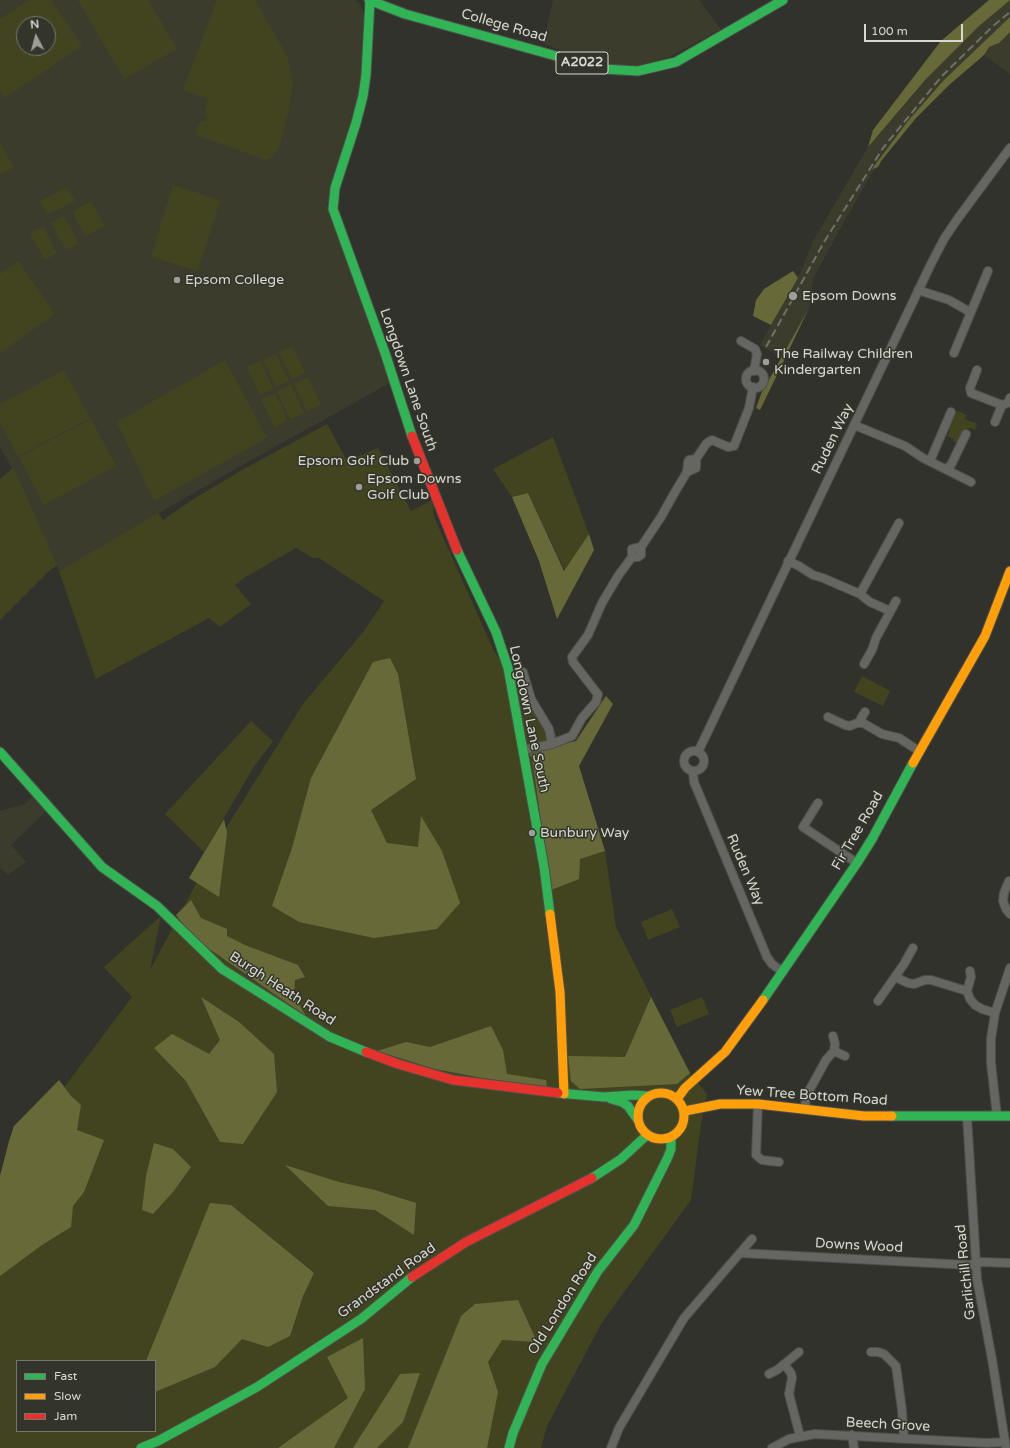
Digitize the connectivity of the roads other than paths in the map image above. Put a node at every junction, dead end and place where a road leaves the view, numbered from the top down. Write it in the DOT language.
graph roads {
  1 [pos="370,0"];
  2 [pos="783,0"];
  3 [pos="1010,148"];
  4 [pos="988,270"];
  5 [pos="918,290"];
  6 [pos="970,312"];
  7 [pos="741,341"];
  8 [pos="954,353"];
  9 [pos="977,370"];
  10 [pos="754,371"];
  11 [pos="753,387"];
  12 [pos="1010,398"];
  13 [pos="1002,405"];
  14 [pos="951,412"];
  15 [pos="995,422"];
  16 [pos="854,426"];
  17 [pos="966,434"];
  18 [pos="930,461"];
  19 [pos="946,469"];
  20 [pos="971,482"];
  21 [pos="899,523"];
  22 [pos="788,561"];
  23 [pos="1010,571"];
  24 [pos="1006,593"];
  25 [pos="860,594"];
  26 [pos="896,601"];
  27 [pos="890,611"];
  28 [pos="864,664"];
  29 [pos="523,672"];
  30 [pos="865,712"];
  31 [pos="828,717"];
  32 [pos="863,723"];
  33 [pos="552,744"];
  34 [pos="523,750"];
  35 [pos="919,751"];
  36 [pos="0,752"];
  37 [pos="698,752"];
  38 [pos="693,772"];
  39 [pos="818,803"];
  40 [pos="858,863"];
  41 [pos="1009,881"];
  42 [pos="1010,914"];
  43 [pos="913,948"];
  44 [pos="1010,968"];
  45 [pos="970,971"];
  46 [pos="783,972"];
  47 [pos="895,977"];
  48 [pos="1007,986"];
  49 [pos="967,991"];
  50 [pos="878,1001"];
  51 [pos="995,1013"];
  52 [pos="833,1036"];
  53 [pos="834,1051"];
  54 [pos="845,1056"];
  55 [pos="693,1081"];
  56 [pos="664,1092"];
  57 [pos="564,1094"];
  58 [pos="648,1096"];
  59 [pos="604,1097"];
  60 [pos="678,1099"];
  61 [pos="758,1104"];
  62 [pos="805,1108"];
  63 [pos="685,1110"];
  64 [pos="967,1116"];
  65 [pos="997,1116"];
  66 [pos="1010,1116"];
  67 [pos="638,1119"];
  68 [pos="647,1135"];
  69 [pos="670,1138"];
  70 [pos="779,1162"];
  71 [pos="752,1239"];
  72 [pos="740,1253"];
  73 [pos="1010,1263"];
  74 [pos="976,1264"];
  75 [pos="799,1352"];
  76 [pos="871,1352"];
  77 [pos="784,1364"];
  78 [pos="769,1374"];
  79 [pos="852,1435"];
  80 [pos="800,1436"];
  81 [pos="904,1439"];
  82 [pos="1006,1445"];
  83 [pos="141,1448"];
  84 [pos="509,1448"];
  85 [pos="611,1448"];
  86 [pos="772,1448"];
  87 [pos="854,1448"];
  1 -- 2 [label="main road, College Road / A2022"];
  1 -- 34 [label="main road, Longdown Lane South"];
  3 -- 5 [label="street, Ruden Way"];
  4 -- 6 [label="street"];
  5 -- 6 [label="street"];
  5 -- 16 [label="street, Ruden Way"];
  6 -- 8 [label="street"];
  7 -- 10 [label="street"];
  9 -- 13 [label="street"];
  10 -- 11 [label="street"];
  10 -- 11 [label="street"];
  11 -- 33 [label="street"];
  12 -- 13 [label="street"];
  13 -- 15 [label="street"];
  14 -- 18 [label="street"];
  16 -- 18 [label="street"];
  16 -- 22 [label="street, Ruden Way"];
  17 -- 19 [label="street"];
  18 -- 19 [label="street"];
  19 -- 20 [label="street"];
  21 -- 25 [label="street"];
  22 -- 25 [label="street"];
  22 -- 37 [label="street, Ruden Way"];
  23 -- 24 [label="main road, Fir Tree Road"];
  24 -- 35 [label="main road, Fir Tree Road"];
  25 -- 27 [label="street"];
  26 -- 27 [label="street"];
  27 -- 28 [label="street"];
  29 -- 33 [label="street"];
  30 -- 32 [label="street"];
  31 -- 32 [label="street"];
  32 -- 35 [label="street"];
  33 -- 34 [label="street"];
  34 -- 57 [label="main road, Longdown Lane South"];
  35 -- 40 [label="main road, Fir Tree Road"];
  36 -- 57 [label="main road, Burgh Heath Road"];
  37 -- 38 [label="street"];
  37 -- 38 [label="street, Ruden Way"];
  38 -- 46 [label="street, Ruden Way"];
  39 -- 40 [label="street"];
  40 -- 46 [label="main road, Fir Tree Road"];
  41 -- 42 [label="street"];
  43 -- 47 [label="street"];
  44 -- 48 [label="street"];
  45 -- 49 [label="street"];
  46 -- 55 [label="main road, Fir Tree Road"];
  47 -- 49 [label="street"];
  47 -- 50 [label="street"];
  48 -- 51 [label="street"];
  49 -- 51 [label="street"];
  51 -- 65 [label="street"];
  52 -- 53 [label="street"];
  53 -- 54 [label="street"];
  53 -- 62 [label="street"];
  55 -- 56 [label="main road, Fir Tree Road"];
  55 -- 60 [label="main road, Fir Tree Road"];
  56 -- 58 [label="main road"];
  56 -- 60 [label="main road"];
  57 -- 59 [label="main road, Burgh Heath Road"];
  58 -- 59 [label="main road, Burgh Heath Road"];
  58 -- 67 [label="main road"];
  59 -- 67 [label="main road, Burgh Heath Road"];
  60 -- 63 [label="main road"];
  61 -- 62 [label="main road, Yew Tree Bottom Road"];
  61 -- 63 [label="main road, Yew Tree Bottom Road"];
  61 -- 70 [label="street"];
  62 -- 64 [label="main road, Yew Tree Bottom Road"];
  63 -- 69 [label="main road"];
  64 -- 65 [label="main road, Yew Tree Bottom Road"];
  64 -- 74 [label="street, Garlichill Road"];
  65 -- 66 [label="main road, Yew Tree Bottom Road"];
  67 -- 68 [label="main road"];
  68 -- 69 [label="main road"];
  68 -- 83 [label="main road, Grandstand Road"];
  69 -- 84 [label="main road, Old London Road"];
  71 -- 72 [label="street"];
  72 -- 74 [label="street, Downs Wood"];
  72 -- 85 [label="street"];
  73 -- 74 [label="street, Downs Wood"];
  74 -- 82 [label="street, Garlichill Road"];
  75 -- 77 [label="street"];
  76 -- 81 [label="street"];
  77 -- 78 [label="street"];
  77 -- 80 [label="street"];
  79 -- 80 [label="street, Beech Grove"];
  79 -- 81 [label="street, Beech Grove"];
  79 -- 87 [label="street"];
  80 -- 86 [label="street, Beech Grove"];
  81 -- 82 [label="street, Beech Grove"];
}
